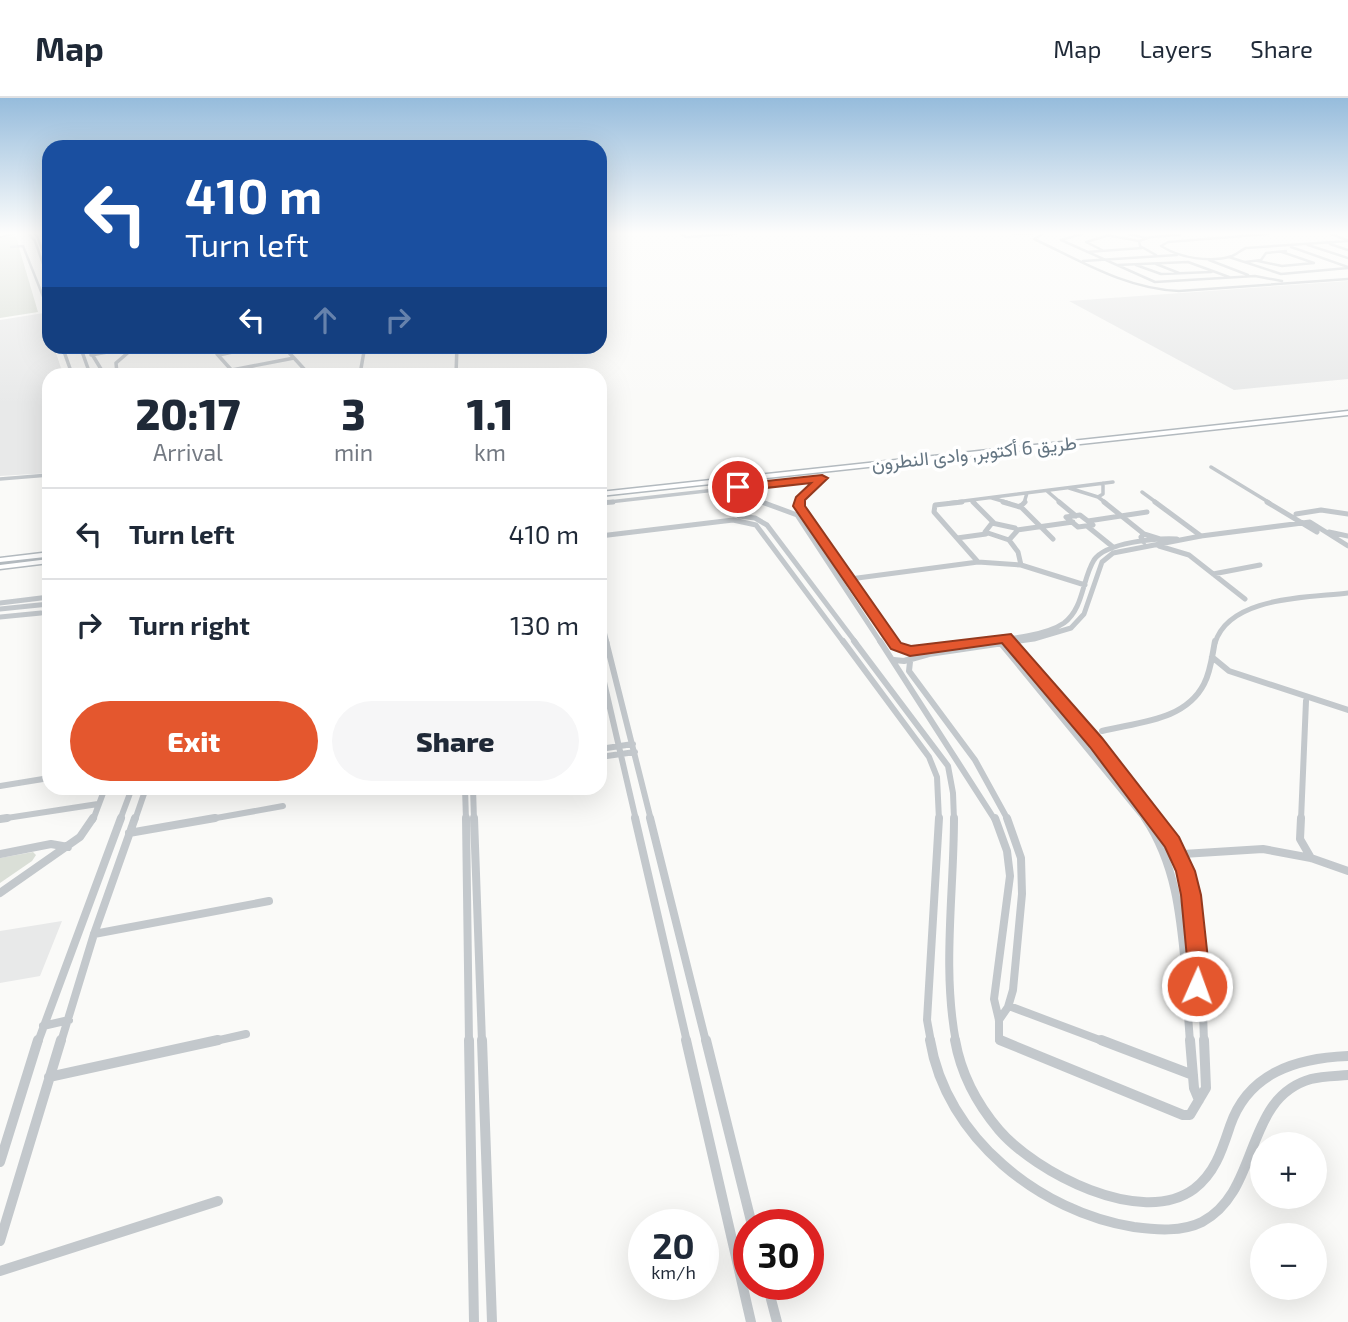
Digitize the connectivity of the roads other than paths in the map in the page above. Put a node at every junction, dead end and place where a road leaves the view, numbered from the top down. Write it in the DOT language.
graph roads {
  1 [pos="96,354"];
  2 [pos="125,354"];
  3 [pos="224,354"];
  4 [pos="290,354"];
  5 [pos="91,355"];
  6 [pos="219,355"];
  7 [pos="294,358"];
  8 [pos="100,368"];
  9 [pos="114,368"];
  10 [pos="230,368"];
  11 [pos="251,368"];
  12 [pos="304,368"];
  13 [pos="1348,415"];
  14 [pos="1275,420"];
  15 [pos="1211,467"];
  16 [pos="42,476"];
  17 [pos="0,479"];
  18 [pos="1113,482"];
  19 [pos="1103,483"];
  20 [pos="1067,488"];
  21 [pos="710,490"];
  22 [pos="1047,491"];
  23 [pos="1142,492"];
  24 [pos="1027,493"];
  25 [pos="607,497"];
  26 [pos="607,497"];
  27 [pos="1098,497"];
  28 [pos="990,498"];
  29 [pos="972,500"];
  30 [pos="798,502"];
  31 [pos="775,505"];
  32 [pos="1020,506"];
  33 [pos="1147,512"];
  34 [pos="1296,514"];
  35 [pos="1348,514"];
  36 [pos="1076,516"];
  37 [pos="1122,516"];
  38 [pos="808,518"];
  39 [pos="800,519"];
  40 [pos="1073,522"];
  41 [pos="994,523"];
  42 [pos="1303,523"];
  43 [pos="1088,524"];
  44 [pos="810,527"];
  45 [pos="1041,527"];
  46 [pos="1017,530"];
  47 [pos="1323,531"];
  48 [pos="607,534"];
  49 [pos="607,534"];
  50 [pos="986,534"];
  51 [pos="1144,534"];
  52 [pos="1200,536"];
  53 [pos="1348,536"];
  54 [pos="957,538"];
  55 [pos="1054,539"];
  56 [pos="1181,539"];
  57 [pos="1009,540"];
  58 [pos="1162,540"];
  59 [pos="1144,542"];
  60 [pos="822,544"];
  61 [pos="1156,545"];
  62 [pos="1113,547"];
  63 [pos="1348,549"];
  64 [pos="42,555"];
  65 [pos="1189,555"];
  66 [pos="0,560"];
  67 [pos="42,562"];
  68 [pos="978,562"];
  69 [pos="1021,565"];
  70 [pos="1260,565"];
  71 [pos="0,567"];
  72 [pos="1213,574"];
  73 [pos="850,579"];
  74 [pos="1084,584"];
  75 [pos="1093,587"];
  76 [pos="1348,593"];
  77 [pos="42,598"];
  78 [pos="1245,600"];
  79 [pos="0,603"];
  80 [pos="42,605"];
  81 [pos="0,609"];
  82 [pos="41,613"];
  83 [pos="869,614"];
  84 [pos="0,617"];
  85 [pos="1003,640"];
  86 [pos="607,642"];
  87 [pos="911,654"];
  88 [pos="1212,657"];
  89 [pos="894,660"];
  90 [pos="1229,671"];
  91 [pos="1209,674"];
  92 [pos="885,680"];
  93 [pos="874,683"];
  94 [pos="917,687"];
  95 [pos="607,696"];
  96 [pos="1306,701"];
  97 [pos="1348,710"];
  98 [pos="1083,728"];
  99 [pos="1073,730"];
  100 [pos="1102,731"];
  101 [pos="634,748"];
  102 [pos="607,749"];
  103 [pos="619,750"];
  104 [pos="607,754"];
  105 [pos="42,779"];
  106 [pos="0,786"];
  107 [pos="102,795"];
  108 [pos="129,795"];
  109 [pos="144,795"];
  110 [pos="464,795"];
  111 [pos="473,795"];
  112 [pos="98,804"];
  113 [pos="284,806"];
  114 [pos="0,819"];
  115 [pos="130,833"];
  116 [pos="68,847"];
  117 [pos="0,854"];
  118 [pos="1179,854"];
  119 [pos="1167,855"];
  120 [pos="1311,858"];
  121 [pos="1348,870"];
  122 [pos="0,892"];
  123 [pos="268,901"];
  124 [pos="94,934"];
  125 [pos="1002,947"];
  126 [pos="1016,952"];
  127 [pos="1187,986"];
  128 [pos="1200,987"];
  129 [pos="1187,1002"];
  130 [pos="1009,1006"];
  131 [pos="1203,1012"];
  132 [pos="69,1020"];
  133 [pos="999,1020"];
  134 [pos="43,1026"];
  135 [pos="246,1034"];
  136 [pos="1348,1056"];
  137 [pos="1193,1075"];
  138 [pos="1348,1075"];
  139 [pos="49,1077"];
  140 [pos="1199,1100"];
  141 [pos="0,1162"];
  142 [pos="218,1201"];
  143 [pos="748,1209"];
  144 [pos="0,1241"];
  145 [pos="0,1270"];
  146 [pos="771,1300"];
  147 [pos="474,1322"];
  148 [pos="492,1322"];
  149 [pos="751,1322"];
  150 [pos="777,1322"];
  1 -- 5 [label="street"];
  2 -- 9 [label="street"];
  3 -- 6 [label="street"];
  4 -- 7 [label="street"];
  5 -- 8 [label="street"];
  6 -- 10 [label="street"];
  7 -- 11 [label="street"];
  7 -- 12 [label="street"];
  13 -- 14 [label="street, طريق 6 أكتوبر, وادى النطرون"];
  13 -- 14 [label="street, طريق 6 أكتوبر, وادى النطرون"];
  14 -- 25 [label="street, طريق 6 أكتوبر, وادى النطرون"];
  15 -- 42 [label="street"];
  16 -- 17 [label="street"];
  18 -- 19 [label="street"];
  19 -- 20 [label="street"];
  19 -- 27 [label="street"];
  20 -- 22 [label="street"];
  20 -- 27 [label="street"];
  21 -- 26 [label="street"];
  21 -- 30 [label="street"];
  21 -- 31 [label="street"];
  22 -- 24 [label="street"];
  22 -- 36 [label="street"];
  23 -- 52 [label="street"];
  24 -- 28 [label="street"];
  24 -- 32 [label="street"];
  27 -- 37 [label="street"];
  28 -- 29 [label="street"];
  28 -- 32 [label="street"];
  29 -- 41 [label="street"];
  29 -- 54 [label="street"];
  30 -- 31 [label="street"];
  30 -- 38 [label="street"];
  31 -- 39 [label="street"];
  32 -- 45 [label="street"];
  33 -- 37 [label="street"];
  34 -- 35 [label="street"];
  36 -- 40 [label="street"];
  36 -- 43 [label="street"];
  37 -- 43 [label="street"];
  37 -- 51 [label="street"];
  38 -- 39 [label="street"];
  38 -- 44 [label="street"];
  39 -- 44 [label="street"];
  40 -- 43 [label="street"];
  40 -- 45 [label="street"];
  41 -- 46 [label="street"];
  41 -- 50 [label="street"];
  42 -- 47 [label="street"];
  42 -- 52 [label="street"];
  42 -- 63 [label="street"];
  43 -- 62 [label="street"];
  44 -- 60 [label="street"];
  45 -- 46 [label="street"];
  45 -- 55 [label="street"];
  46 -- 57 [label="street"];
  47 -- 53 [label="street"];
  47 -- 63 [label="street"];
  48 -- 92 [label="street"];
  49 -- 93 [label="street"];
  50 -- 54 [label="street"];
  50 -- 57 [label="street"];
  51 -- 58 [label="street"];
  51 -- 59 [label="street"];
  52 -- 56 [label="street"];
  54 -- 68 [label="street"];
  56 -- 58 [label="street"];
  56 -- 61 [label="street"];
  56 -- 65 [label="street"];
  57 -- 69 [label="street"];
  58 -- 59 [label="street"];
  59 -- 62 [label="street"];
  60 -- 73 [label="street"];
  60 -- 83 [label="street"];
  61 -- 65 [label="street"];
  61 -- 75 [label="street"];
  62 -- 74 [label="street"];
  64 -- 66 [label="street"];
  65 -- 72 [label="street"];
  67 -- 71 [label="street"];
  68 -- 69 [label="street"];
  68 -- 73 [label="street"];
  69 -- 74 [label="street"];
  70 -- 72 [label="street"];
  72 -- 78 [label="street"];
  73 -- 83 [label="street"];
  74 -- 75 [label="street"];
  74 -- 85 [label="street"];
  75 -- 85 [label="street"];
  76 -- 88 [label="street"];
  77 -- 79 [label="street"];
  80 -- 81 [label="street"];
  82 -- 84 [label="street"];
  83 -- 87 [label="street"];
  83 -- 89 [label="street"];
  85 -- 87 [label="street"];
  85 -- 98 [label="street"];
  85 -- 99 [label="street"];
  86 -- 101 [label="street"];
  87 -- 89 [label="street"];
  87 -- 94 [label="street"];
  88 -- 90 [label="street"];
  88 -- 91 [label="street"];
  89 -- 94 [label="street"];
  90 -- 91 [label="street"];
  90 -- 97 [label="street"];
  91 -- 100 [label="street"];
  92 -- 93 [label="street"];
  92 -- 136 [label="street"];
  93 -- 138 [label="street"];
  94 -- 125 [label="street"];
  94 -- 126 [label="street"];
  95 -- 103 [label="street"];
  96 -- 120 [label="street"];
  98 -- 99 [label="street"];
  98 -- 118 [label="street"];
  99 -- 119 [label="street"];
  101 -- 103 [label="street"];
  101 -- 143 [label="street"];
  102 -- 103 [label="street"];
  103 -- 104 [label="street"];
  103 -- 149 [label="street"];
  105 -- 106 [label="street"];
  107 -- 112 [label="street"];
  108 -- 134 [label="street"];
  109 -- 115 [label="street"];
  110 -- 147 [label="street"];
  111 -- 148 [label="street"];
  112 -- 114 [label="street"];
  112 -- 116 [label="street"];
  113 -- 115 [label="street"];
  115 -- 124 [label="street"];
  116 -- 117 [label="street"];
  116 -- 122 [label="street"];
  118 -- 119 [label="street"];
  118 -- 120 [label="street"];
  118 -- 128 [label="street"];
  119 -- 127 [label="street"];
  120 -- 121 [label="street"];
  123 -- 124 [label="street"];
  124 -- 132 [label="street"];
  125 -- 126 [label="street"];
  125 -- 133 [label="street"];
  126 -- 130 [label="street"];
  127 -- 128 [label="street"];
  127 -- 129 [label="street"];
  128 -- 131 [label="street"];
  129 -- 131 [label="street"];
  129 -- 137 [label="street"];
  130 -- 133 [label="street"];
  130 -- 137 [label="street"];
  131 -- 140 [label="street"];
  132 -- 134 [label="street"];
  132 -- 139 [label="street"];
  133 -- 140 [label="street"];
  134 -- 141 [label="street"];
  135 -- 139 [label="street"];
  137 -- 140 [label="street"];
  139 -- 144 [label="street"];
  142 -- 145 [label="street"];
  146 -- 150 [label="street"];
}
